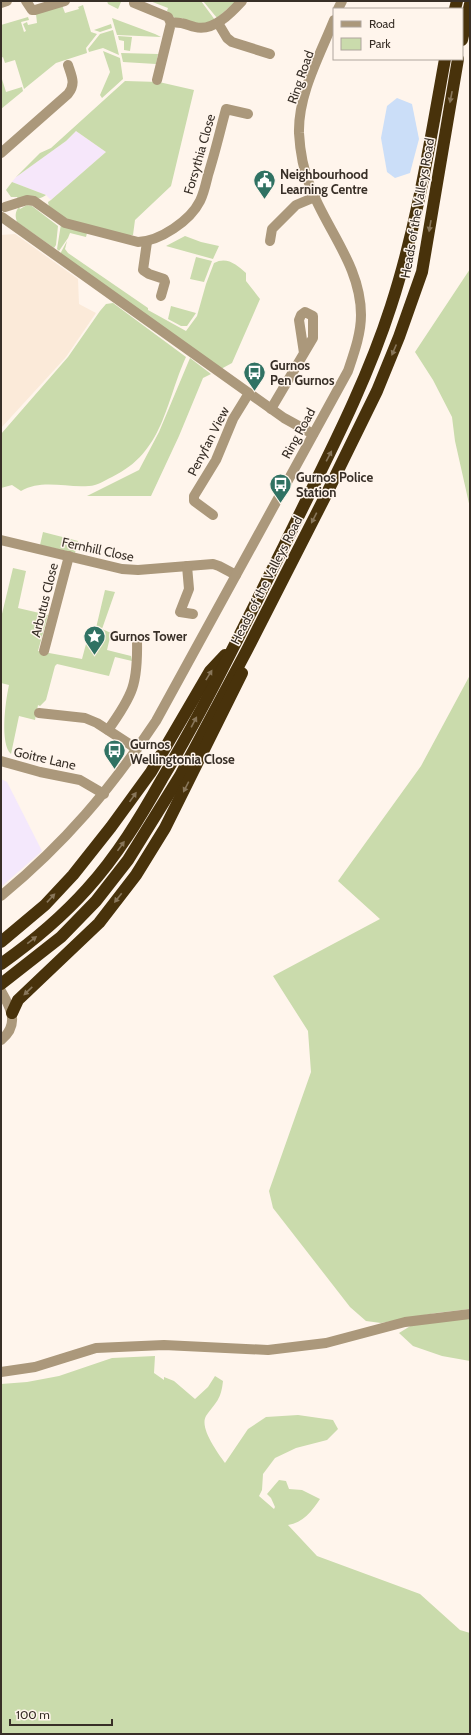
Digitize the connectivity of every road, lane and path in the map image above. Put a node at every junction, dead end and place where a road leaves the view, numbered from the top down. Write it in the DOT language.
graph roads {
  1 [pos="7,1"];
  2 [pos="26,1"];
  3 [pos="65,1"];
  4 [pos="242,1"];
  5 [pos="1,3"];
  6 [pos="134,3"];
  7 [pos="470,4"];
  8 [pos="333,22"];
  9 [pos="171,23"];
  10 [pos="218,23"];
  11 [pos="463,36"];
  12 [pos="270,54"];
  13 [pos="445,60"];
  14 [pos="458,60"];
  15 [pos="68,65"];
  16 [pos="157,80"];
  17 [pos="248,114"];
  18 [pos="1,153"];
  19 [pos="1,197"];
  20 [pos="315,197"];
  21 [pos="2,214"];
  22 [pos="270,241"];
  23 [pos="147,242"];
  24 [pos="161,296"];
  25 [pos="304,352"];
  26 [pos="249,393"];
  27 [pos="271,409"];
  28 [pos="312,434"];
  29 [pos="213,515"];
  30 [pos="1,540"];
  31 [pos="69,556"];
  32 [pos="187,566"];
  33 [pos="236,575"];
  34 [pos="193,614"];
  35 [pos="137,640"];
  36 [pos="235,644"];
  37 [pos="247,650"];
  38 [pos="44,651"];
  39 [pos="39,713"];
  40 [pos="108,730"];
  41 [pos="137,749"];
  42 [pos="1,761"];
  43 [pos="104,794"];
  44 [pos="1,896"];
  45 [pos="1,942"];
  46 [pos="1,964"];
  47 [pos="1,984"];
  48 [pos="3,995"];
  49 [pos="12,1013"];
  50 [pos="1,1040"];
  51 [pos="470,1314"];
  52 [pos="1,1372"];
  1 -- 5 [label="street"];
  2 -- 3 [label="street"];
  4 -- 10 [label="street"];
  6 -- 9 [label="street"];
  7 -- 11 [label="highway"];
  8 -- 20 [label="street, Ring Road"];
  9 -- 10 [label="street"];
  9 -- 16 [label="street"];
  10 -- 12 [label="street"];
  36 -- 13 [label="highway, Heads of the Valleys Road, one-way"];
  14 -- 37 [label="highway, Heads of the Valleys Road, one-way"];
  15 -- 18 [label="street"];
  17 -- 23 [label="street, Forsythia Close"];
  19 -- 21 [label="street"];
  20 -- 22 [label="street"];
  20 -- 28 [label="street, Ring Road"];
  21 -- 23 [label="street"];
  21 -- 26 [label="street"];
  23 -- 24 [label="street"];
  25 -- 27 [label="street"];
  26 -- 27 [label="street"];
  26 -- 29 [label="street, Penyfan View"];
  27 -- 28 [label="street"];
  28 -- 33 [label="street, Ring Road"];
  30 -- 31 [label="street, Fernhill Close"];
  31 -- 32 [label="street, Fernhill Close"];
  31 -- 38 [label="street, Arbutus Close"];
  32 -- 33 [label="street, Fernhill Close"];
  32 -- 34 [label="street"];
  33 -- 41 [label="street, Ring Road"];
  35 -- 40 [label="street"];
  45 -- 36 [label="highway, one-way"];
  46 -- 36 [label="highway, Heads of the Valleys Road, one-way"];
  37 -- 47 [label="highway, Heads of the Valleys Road"];
  37 -- 49 [label="highway, one-way"];
  39 -- 40 [label="street"];
  40 -- 41 [label="street"];
  41 -- 43 [label="street, Ring Road"];
  42 -- 43 [label="street, Goitre Lane"];
  43 -- 44 [label="street, Ring Road"];
  48 -- 49 [label="street"];
  49 -- 50 [label="street"];
  51 -- 52 [label="street"];
}
